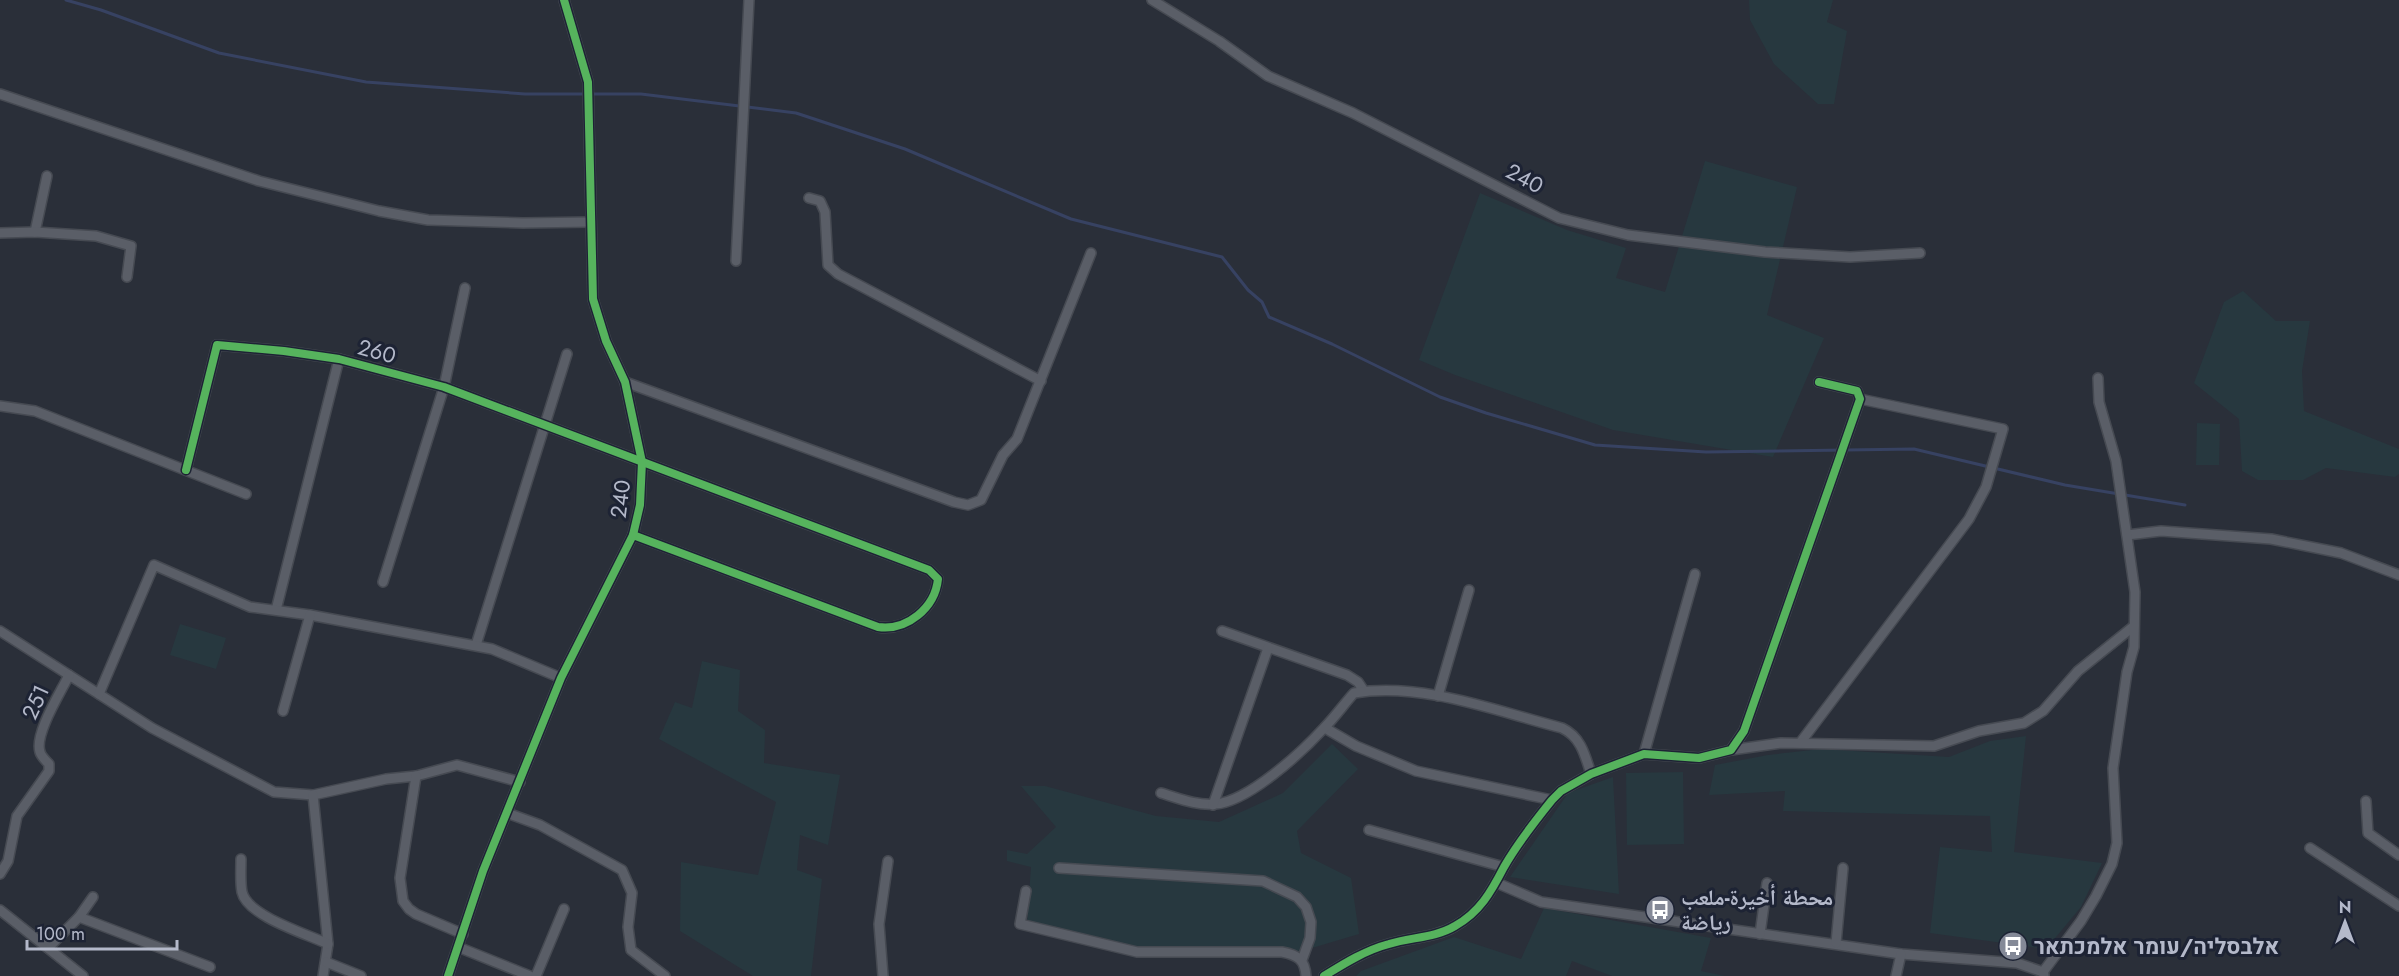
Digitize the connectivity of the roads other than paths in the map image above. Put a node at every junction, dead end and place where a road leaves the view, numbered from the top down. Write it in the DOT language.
graph roads {
  1 [pos="564,0"];
  2 [pos="749,0"];
  3 [pos="1152,0"];
  4 [pos="0,94"];
  5 [pos="47,176"];
  6 [pos="809,198"];
  7 [pos="591,222"];
  8 [pos="34,232"];
  9 [pos="0,233"];
  10 [pos="1091,253"];
  11 [pos="1920,253"];
  12 [pos="736,261"];
  13 [pos="127,277"];
  14 [pos="465,288"];
  15 [pos="567,354"];
  16 [pos="339,359"];
  17 [pos="2098,378"];
  18 [pos="1041,381"];
  19 [pos="625,382"];
  20 [pos="1819,382"];
  21 [pos="444,387"];
  22 [pos="1860,399"];
  23 [pos="0,406"];
  24 [pos="545,425"];
  25 [pos="642,462"];
  26 [pos="186,470"];
  27 [pos="246,494"];
  28 [pos="633,535"];
  29 [pos="2127,535"];
  30 [pos="1695,574"];
  31 [pos="2399,575"];
  32 [pos="383,582"];
  33 [pos="1469,590"];
  34 [pos="276,610"];
  35 [pos="309,615"];
  36 [pos="2134,626"];
  37 [pos="1222,631"];
  38 [pos="0,632"];
  39 [pos="476,645"];
  40 [pos="1268,648"];
  41 [pos="69,675"];
  42 [pos="561,678"];
  43 [pos="1364,691"];
  44 [pos="99,694"];
  45 [pos="1438,696"];
  46 [pos="283,711"];
  47 [pos="1325,728"];
  48 [pos="1800,743"];
  49 [pos="1731,750"];
  50 [pos="1644,754"];
  51 [pos="1591,774"];
  52 [pos="416,776"];
  53 [pos="520,782"];
  54 [pos="1161,793"];
  55 [pos="314,795"];
  56 [pos="1552,800"];
  57 [pos="2366,801"];
  58 [pos="1214,805"];
  59 [pos="507,813"];
  60 [pos="1369,830"];
  61 [pos="2310,848"];
  62 [pos="2399,855"];
  63 [pos="241,859"];
  64 [pos="888,861"];
  65 [pos="1504,867"];
  66 [pos="1059,868"];
  67 [pos="1843,868"];
  68 [pos="0,874"];
  69 [pos="1497,883"];
  70 [pos="1767,883"];
  71 [pos="1026,891"];
  72 [pos="93,897"];
  73 [pos="2399,906"];
  74 [pos="564,909"];
  75 [pos="0,910"];
  76 [pos="79,917"];
  77 [pos="463,934"];
  78 [pos="1760,934"];
  79 [pos="1836,943"];
  80 [pos="328,944"];
  81 [pos="458,947"];
  82 [pos="48,948"];
  83 [pos="1901,954"];
  84 [pos="1302,960"];
  85 [pos="326,962"];
  86 [pos="210,967"];
  87 [pos="2043,974"];
  88 [pos="83,976"];
  89 [pos="323,976"];
  90 [pos="361,976"];
  91 [pos="448,976"];
  92 [pos="530,976"];
  93 [pos="536,976"];
  94 [pos="665,976"];
  95 [pos="883,976"];
  96 [pos="1306,976"];
  97 [pos="1324,976"];
  98 [pos="1896,976"];
  1 -- 7 [label="street, 240"];
  2 -- 12 [label="street"];
  3 -- 11 [label="street, 240"];
  4 -- 7 [label="street"];
  5 -- 8 [label="street"];
  6 -- 18 [label="street"];
  7 -- 19 [label="street, 240"];
  8 -- 9 [label="street"];
  8 -- 13 [label="street"];
  10 -- 18 [label="street"];
  14 -- 21 [label="street"];
  15 -- 24 [label="street"];
  16 -- 21 [label="street, 260"];
  16 -- 26 [label="street, 260"];
  16 -- 34 [label="street"];
  17 -- 29 [label="street"];
  18 -- 19 [label="street"];
  19 -- 25 [label="street, 240"];
  20 -- 22 [label="street"];
  21 -- 24 [label="street, 260"];
  21 -- 32 [label="street"];
  22 -- 48 [label="street"];
  22 -- 49 [label="street"];
  23 -- 26 [label="street"];
  24 -- 25 [label="street, 260"];
  24 -- 39 [label="street"];
  25 -- 28 [label="street, 240"];
  25 -- 28 [label="street, 260"];
  26 -- 27 [label="street"];
  28 -- 42 [label="street, 240"];
  29 -- 31 [label="street"];
  29 -- 36 [label="street"];
  30 -- 50 [label="street"];
  33 -- 45 [label="street"];
  34 -- 35 [label="street"];
  34 -- 44 [label="street"];
  35 -- 39 [label="street"];
  35 -- 46 [label="street"];
  36 -- 48 [label="street"];
  36 -- 87 [label="street"];
  37 -- 40 [label="street"];
  38 -- 41 [label="street"];
  39 -- 42 [label="street"];
  40 -- 43 [label="street"];
  40 -- 58 [label="street"];
  41 -- 44 [label="street"];
  41 -- 68 [label="street, 251"];
  42 -- 53 [label="street, 240"];
  43 -- 45 [label="street"];
  43 -- 47 [label="street"];
  44 -- 55 [label="street"];
  45 -- 51 [label="street"];
  47 -- 56 [label="street"];
  47 -- 58 [label="street"];
  48 -- 49 [label="street"];
  49 -- 50 [label="street"];
  50 -- 51 [label="street"];
  51 -- 56 [label="street"];
  52 -- 53 [label="street"];
  52 -- 55 [label="street"];
  52 -- 77 [label="street"];
  53 -- 59 [label="street, 240"];
  54 -- 58 [label="street"];
  55 -- 80 [label="street"];
  56 -- 65 [label="street"];
  57 -- 62 [label="street"];
  59 -- 77 [label="street, 240"];
  59 -- 94 [label="street"];
  60 -- 65 [label="street"];
  61 -- 73 [label="street"];
  63 -- 80 [label="street"];
  64 -- 95 [label="street"];
  65 -- 69 [label="street"];
  66 -- 84 [label="street"];
  67 -- 79 [label="street"];
  69 -- 78 [label="street"];
  69 -- 97 [label="street"];
  70 -- 78 [label="street"];
  71 -- 84 [label="street"];
  72 -- 76 [label="street"];
  74 -- 93 [label="street"];
  75 -- 82 [label="street"];
  76 -- 82 [label="street"];
  76 -- 86 [label="street"];
  77 -- 81 [label="street, 240"];
  78 -- 79 [label="street"];
  79 -- 83 [label="street"];
  80 -- 85 [label="street"];
  81 -- 91 [label="street, 240"];
  81 -- 92 [label="street"];
  82 -- 88 [label="street"];
  83 -- 87 [label="street"];
  83 -- 98 [label="street"];
  84 -- 96 [label="street"];
  85 -- 89 [label="street"];
  85 -- 90 [label="street"];
}
